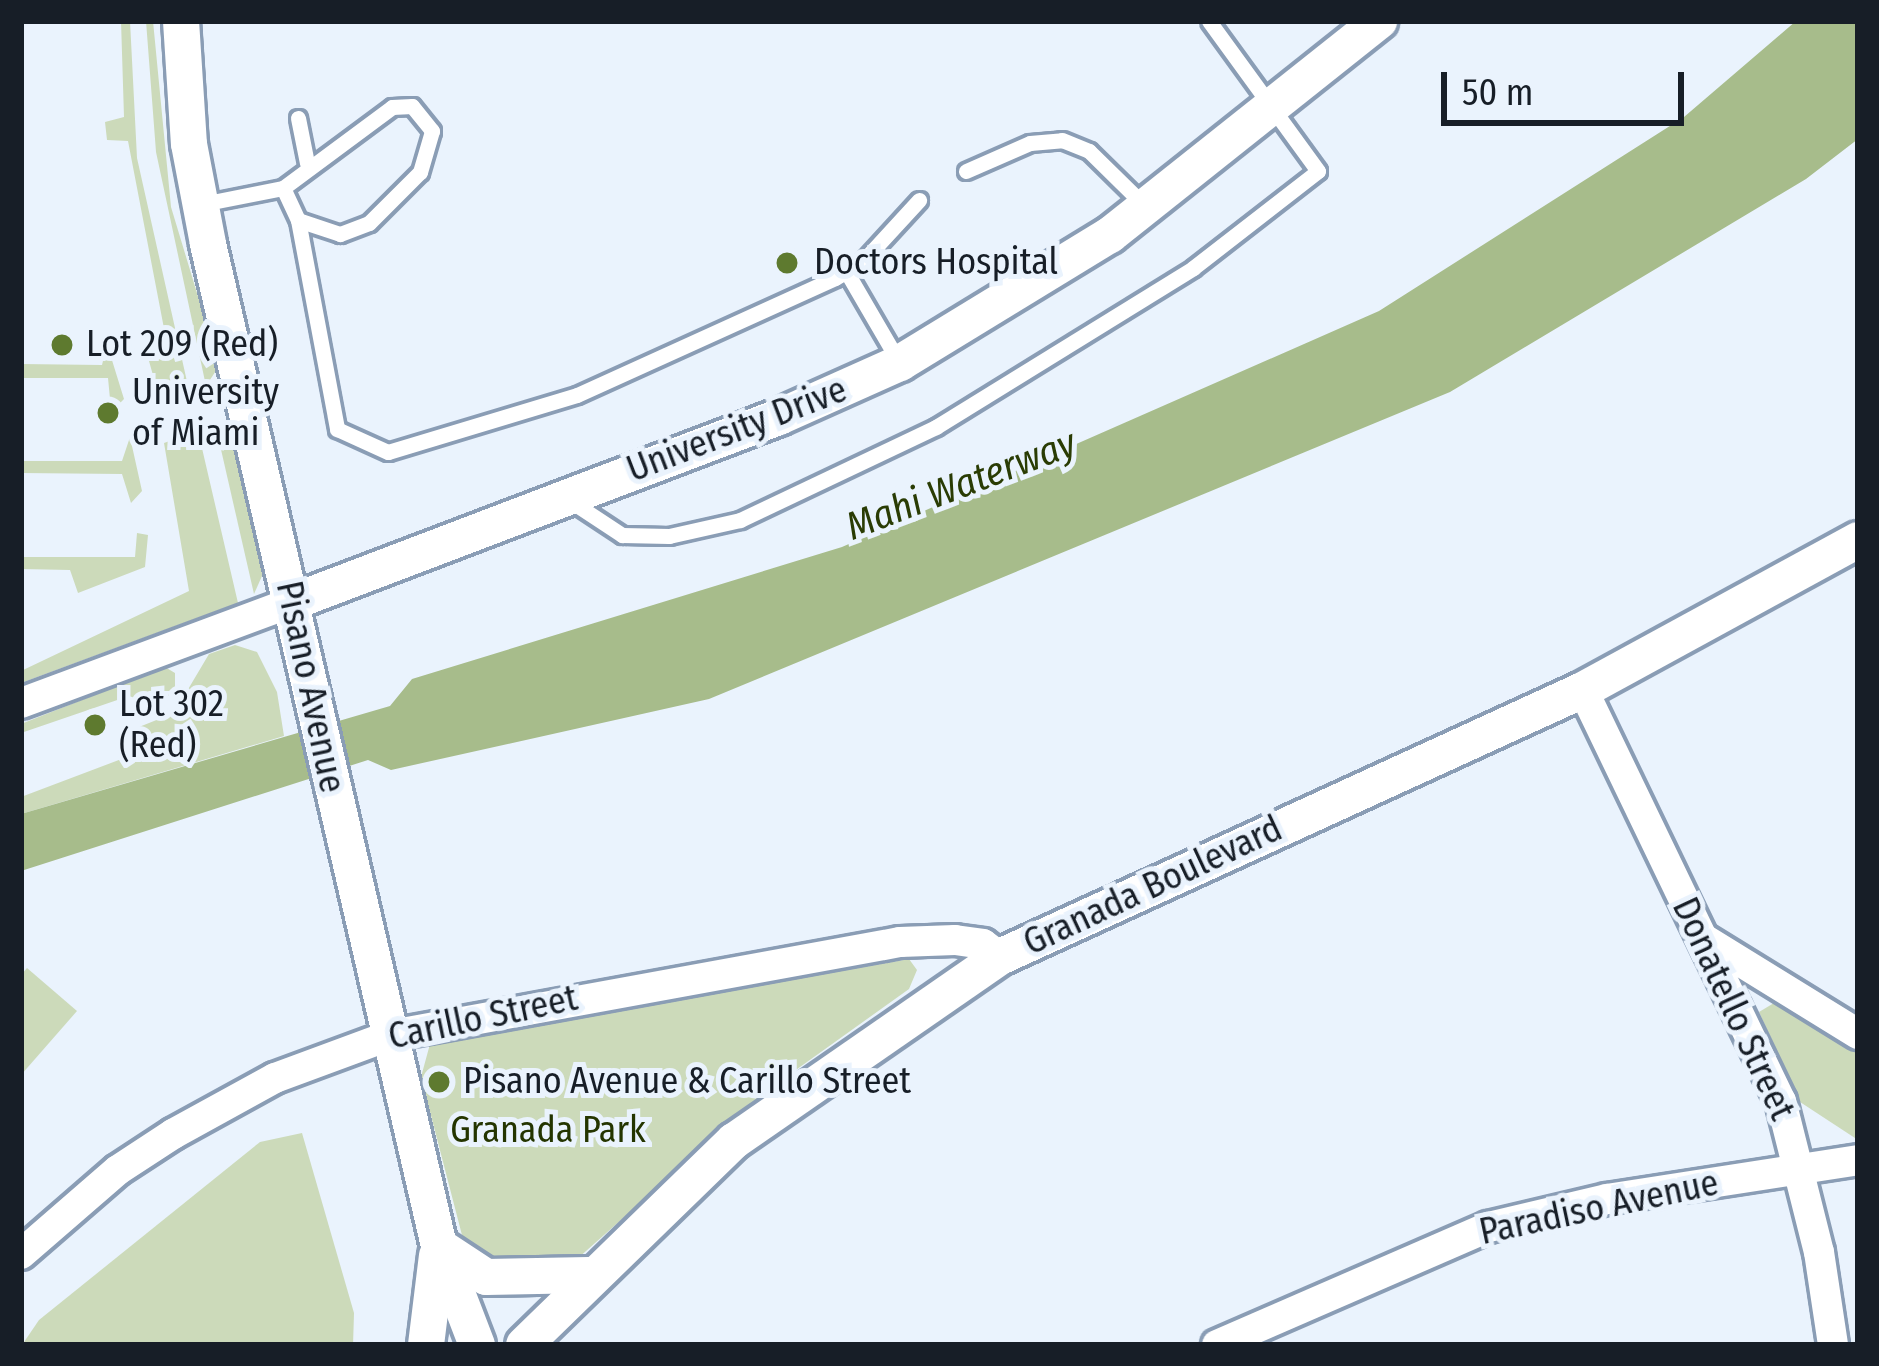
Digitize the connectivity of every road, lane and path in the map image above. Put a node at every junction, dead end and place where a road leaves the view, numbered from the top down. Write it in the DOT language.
graph roads {
  1 [pos="181,21"];
  2 [pos="1209,21"];
  3 [pos="1379,21"];
  4 [pos="1272,112"];
  5 [pos="298,118"];
  6 [pos="307,163"];
  7 [pos="966,171"];
  8 [pos="283,188"];
  9 [pos="919,200"];
  10 [pos="199,205"];
  11 [pos="1147,208"];
  12 [pos="298,220"];
  13 [pos="846,272"];
  14 [pos="900,363"];
  15 [pos="563,495"];
  16 [pos="1858,540"];
  17 [pos="290,603"];
  18 [pos="1583,690"];
  19 [pos="21,703"];
  20 [pos="1704,939"];
  21 [pos="1000,957"];
  22 [pos="1858,1034"];
  23 [pos="391,1035"];
  24 [pos="1858,1160"];
  25 [pos="1800,1168"];
  26 [pos="439,1246"];
  27 [pos="21,1254"];
  28 [pos="589,1275"];
  29 [pos="426,1345"];
  30 [pos="477,1345"];
  31 [pos="524,1345"];
  32 [pos="1217,1345"];
  33 [pos="1833,1345"];
  1 -- 10 [label="street, Pisano Avenue"];
  2 -- 4 [label="lane"];
  3 -- 4 [label="street, University Drive"];
  4 -- 11 [label="street, University Drive"];
  4 -- 15 [label="lane"];
  5 -- 6 [label="lane"];
  6 -- 8 [label="lane"];
  6 -- 12 [label="lane"];
  7 -- 11 [label="lane"];
  8 -- 10 [label="lane"];
  8 -- 12 [label="lane"];
  9 -- 13 [label="lane"];
  10 -- 17 [label="street, Pisano Avenue"];
  11 -- 14 [label="street, University Drive"];
  12 -- 13 [label="lane"];
  13 -- 14 [label="lane"];
  14 -- 15 [label="street, University Drive"];
  15 -- 17 [label="street, University Drive"];
  16 -- 18 [label="street, Granada Boulevard"];
  17 -- 19 [label="street, University Drive"];
  17 -- 23 [label="street, Pisano Avenue"];
  18 -- 20 [label="street, Donatello Street"];
  18 -- 21 [label="street, Granada Boulevard"];
  20 -- 22 [label="street"];
  20 -- 25 [label="street, Donatello Street"];
  21 -- 23 [label="street, Carillo Street"];
  21 -- 28 [label="street, Granada Boulevard"];
  23 -- 26 [label="street, Pisano Avenue"];
  23 -- 27 [label="street, Carillo Street"];
  24 -- 25 [label="street, Paradiso Avenue"];
  25 -- 32 [label="street, Paradiso Avenue"];
  25 -- 33 [label="street, Donatello Street"];
  26 -- 28 [label="street"];
  26 -- 29 [label="street"];
  26 -- 30 [label="street, Pisano Avenue"];
  28 -- 31 [label="street, Granada Boulevard"];
}
